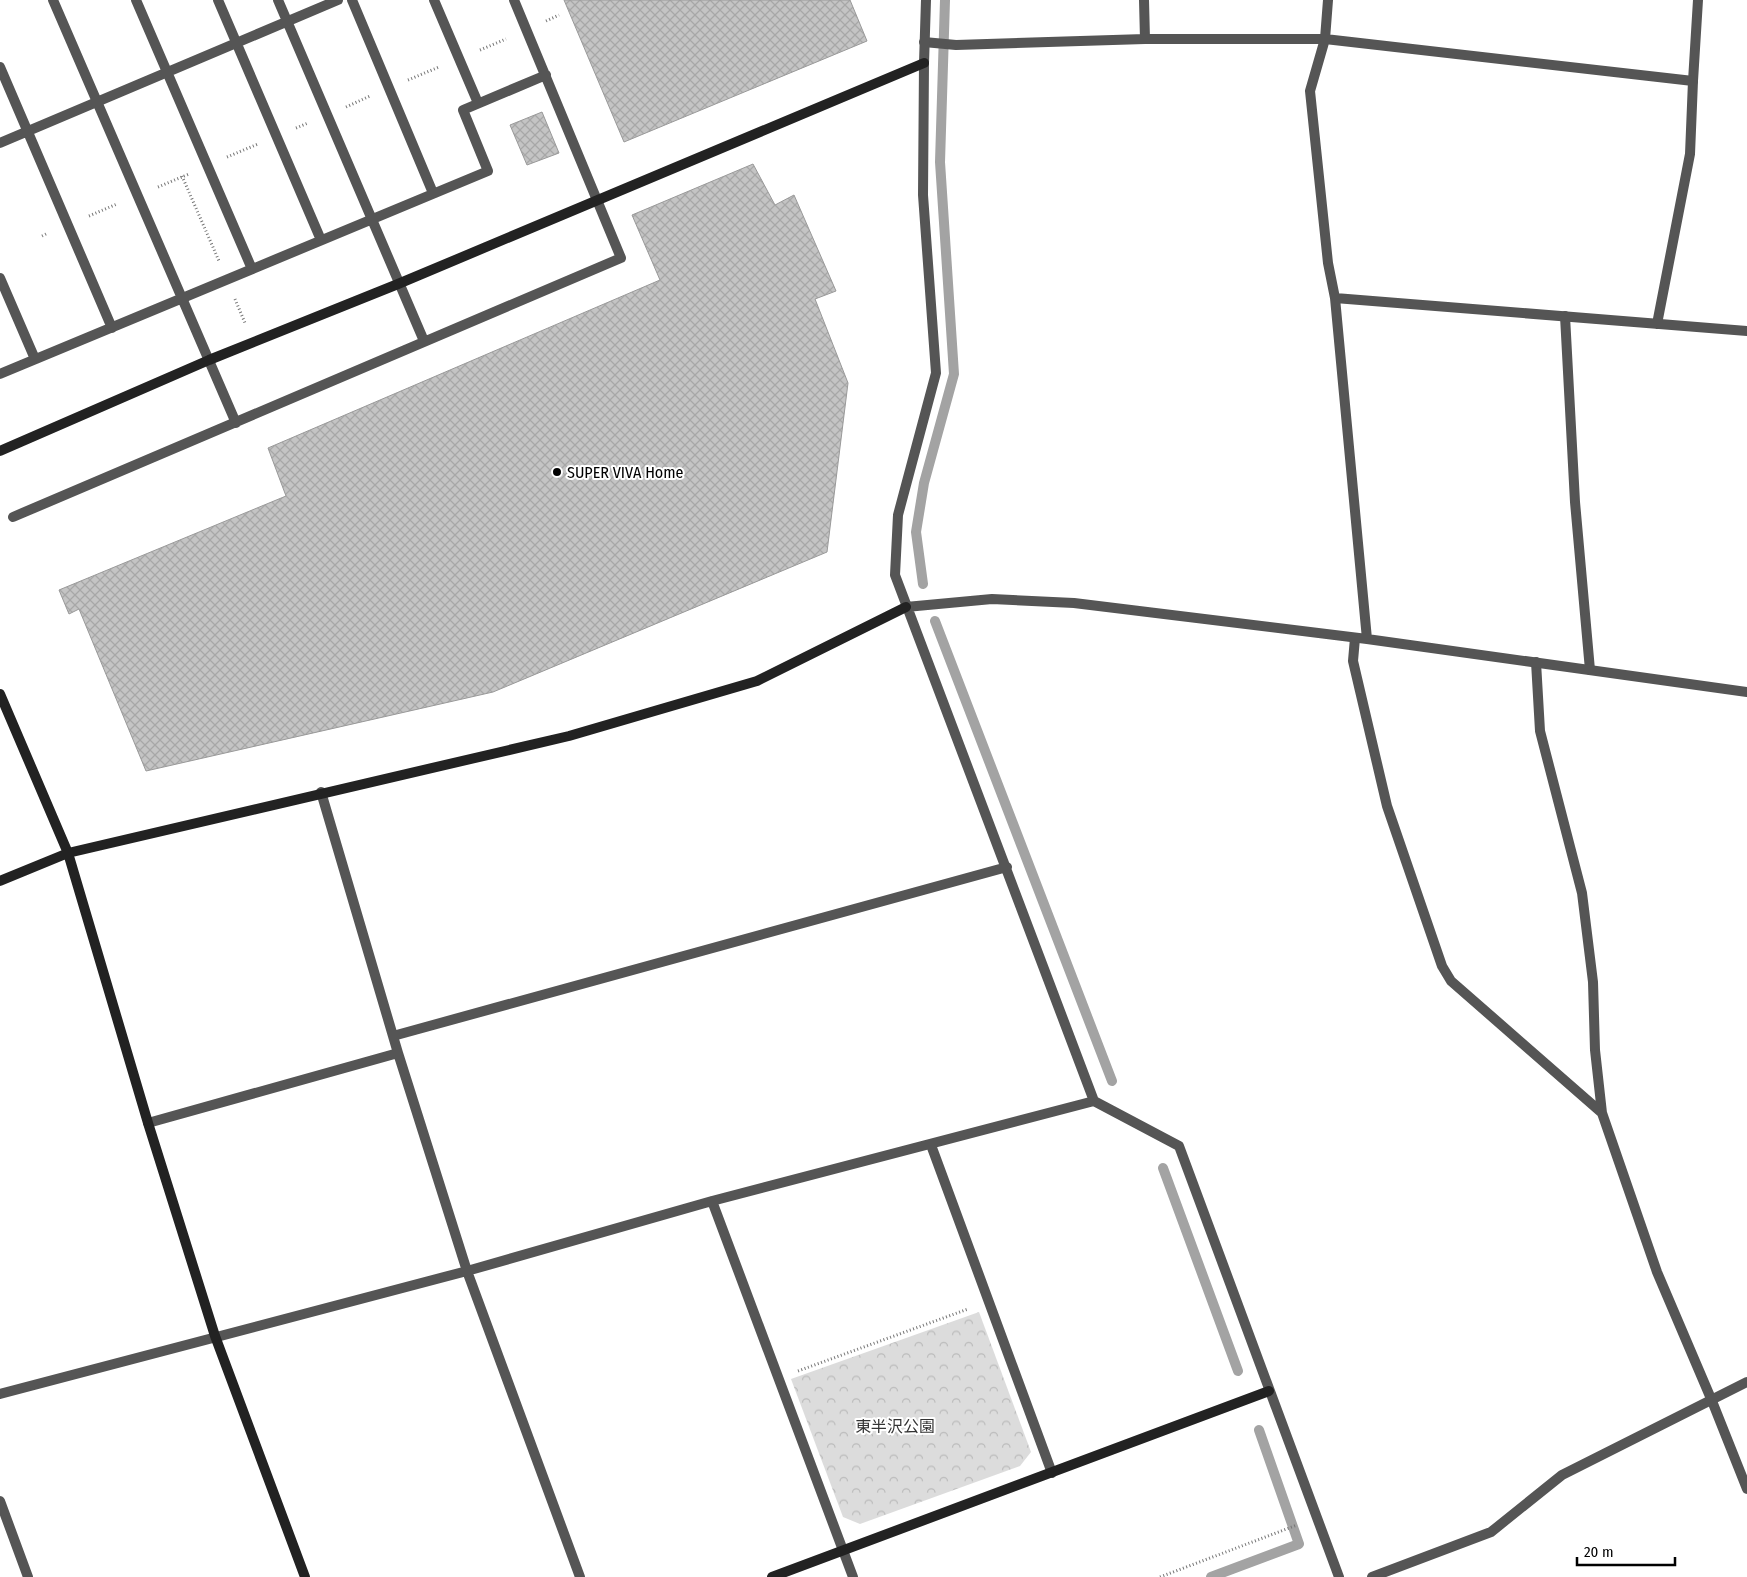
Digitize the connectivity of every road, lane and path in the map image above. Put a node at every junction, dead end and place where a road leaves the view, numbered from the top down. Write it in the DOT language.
graph roads {
  1 [pos="53,0"];
  2 [pos="136,0"];
  3 [pos="218,0"];
  4 [pos="278,0"];
  5 [pos="338,0"];
  6 [pos="352,0"];
  7 [pos="434,0"];
  8 [pos="514,0"];
  9 [pos="926,0"];
  10 [pos="1144,0"];
  11 [pos="1328,0"];
  12 [pos="1698,0"];
  13 [pos="559,15"];
  14 [pos="287,22"];
  15 [pos="526,30"];
  16 [pos="1325,38"];
  17 [pos="1145,39"];
  18 [pos="926,42"];
  19 [pos="237,43"];
  20 [pos="459,59"];
  21 [pos="924,63"];
  22 [pos="0,67"];
  23 [pos="167,72"];
  24 [pos="546,75"];
  25 [pos="1693,81"];
  26 [pos="388,88"];
  27 [pos="96,102"];
  28 [pos="478,103"];
  29 [pos="326,116"];
  30 [pos="28,131"];
  31 [pos="276,136"];
  32 [pos="0,143"];
  33 [pos="208,166"];
  34 [pos="433,193"];
  35 [pos="137,196"];
  36 [pos="597,199"];
  37 [pos="370,219"];
  38 [pos="68,225"];
  39 [pos="42,236"];
  40 [pos="321,240"];
  41 [pos="252,269"];
  42 [pos="0,278"];
  43 [pos="398,284"];
  44 [pos="1335,298"];
  45 [pos="181,299"];
  46 [pos="1565,316"];
  47 [pos="1657,324"];
  48 [pos="112,328"];
  49 [pos="1747,331"];
  50 [pos="424,341"];
  51 [pos="35,360"];
  52 [pos="209,360"];
  53 [pos="0,374"];
  54 [pos="236,422"];
  55 [pos="0,451"];
  56 [pos="13,517"];
  57 [pos="906,607"];
  58 [pos="1355,638"];
  59 [pos="1367,639"];
  60 [pos="1536,662"];
  61 [pos="1590,670"];
  62 [pos="1747,692"];
  63 [pos="0,694"];
  64 [pos="321,792"];
  65 [pos="68,853"];
  66 [pos="1007,867"];
  67 [pos="0,881"];
  68 [pos="394,1036"];
  69 [pos="398,1053"];
  70 [pos="1094,1101"];
  71 [pos="1602,1113"];
  72 [pos="148,1123"];
  73 [pos="931,1145"];
  74 [pos="712,1201"];
  75 [pos="467,1271"];
  76 [pos="990,1302"];
  77 [pos="215,1336"];
  78 [pos="778,1378"];
  79 [pos="1747,1382"];
  80 [pos="1268,1391"];
  81 [pos="0,1394"];
  82 [pos="1712,1401"];
  83 [pos="1052,1473"];
  84 [pos="1747,1488"];
  85 [pos="0,1501"];
  86 [pos="1286,1530"];
  87 [pos="843,1550"];
  88 [pos="28,1577"];
  89 [pos="304,1577"];
  90 [pos="580,1577"];
  91 [pos="772,1577"];
  92 [pos="853,1577"];
  93 [pos="1160,1577"];
  94 [pos="1340,1577"];
  95 [pos="1372,1577"];
  1 -- 27 [label="street"];
  2 -- 23 [label="street"];
  3 -- 19 [label="street"];
  4 -- 14 [label="street"];
  5 -- 14 [label="street"];
  6 -- 26 [label="street"];
  7 -- 20 [label="street"];
  8 -- 15 [label="street"];
  9 -- 18 [label="street"];
  10 -- 17 [label="street"];
  11 -- 16 [label="street"];
  12 -- 25 [label="street"];
  13 -- 15 [label="path"];
  14 -- 19 [label="street"];
  14 -- 29 [label="street"];
  15 -- 20 [label="path"];
  15 -- 24 [label="street"];
  16 -- 17 [label="street"];
  16 -- 25 [label="street"];
  16 -- 44 [label="street"];
  17 -- 18 [label="street"];
  18 -- 21 [label="street"];
  19 -- 23 [label="street"];
  19 -- 31 [label="street"];
  20 -- 26 [label="path"];
  20 -- 28 [label="street"];
  21 -- 36 [label="street"];
  21 -- 57 [label="street"];
  22 -- 30 [label="street"];
  23 -- 27 [label="street"];
  23 -- 33 [label="street"];
  24 -- 28 [label="street"];
  24 -- 36 [label="street"];
  25 -- 47 [label="street"];
  26 -- 29 [label="path"];
  26 -- 34 [label="street"];
  27 -- 30 [label="street"];
  27 -- 35 [label="street"];
  28 -- 34 [label="street"];
  29 -- 31 [label="path"];
  29 -- 37 [label="street"];
  30 -- 32 [label="street"];
  30 -- 38 [label="street"];
  31 -- 33 [label="path"];
  31 -- 40 [label="street"];
  33 -- 35 [label="path"];
  33 -- 41 [label="street"];
  34 -- 37 [label="street"];
  35 -- 38 [label="path"];
  35 -- 45 [label="street"];
  36 -- 43 [label="street"];
  36 -- 50 [label="street"];
  37 -- 40 [label="street"];
  37 -- 43 [label="street"];
  38 -- 39 [label="path"];
  38 -- 48 [label="street"];
  40 -- 41 [label="street"];
  41 -- 45 [label="street"];
  42 -- 51 [label="street"];
  43 -- 50 [label="street"];
  43 -- 52 [label="street"];
  44 -- 46 [label="street"];
  44 -- 59 [label="street"];
  45 -- 48 [label="street"];
  45 -- 52 [label="street"];
  46 -- 47 [label="street"];
  46 -- 61 [label="street"];
  47 -- 49 [label="street"];
  48 -- 51 [label="street"];
  50 -- 54 [label="street"];
  51 -- 53 [label="street"];
  52 -- 54 [label="street"];
  52 -- 55 [label="street"];
  54 -- 56 [label="street"];
  57 -- 58 [label="street"];
  57 -- 64 [label="street"];
  57 -- 66 [label="street"];
  58 -- 59 [label="street"];
  58 -- 71 [label="street"];
  59 -- 60 [label="street"];
  60 -- 61 [label="street"];
  60 -- 71 [label="street"];
  61 -- 62 [label="street"];
  63 -- 65 [label="street"];
  64 -- 65 [label="street"];
  64 -- 68 [label="street"];
  65 -- 67 [label="street"];
  65 -- 72 [label="street"];
  66 -- 68 [label="street"];
  66 -- 70 [label="street"];
  68 -- 69 [label="street"];
  69 -- 72 [label="street"];
  69 -- 75 [label="street"];
  70 -- 73 [label="street"];
  70 -- 80 [label="street"];
  71 -- 82 [label="street"];
  72 -- 77 [label="street"];
  73 -- 74 [label="street"];
  73 -- 76 [label="street"];
  74 -- 75 [label="street"];
  74 -- 78 [label="street"];
  75 -- 77 [label="street"];
  75 -- 90 [label="street"];
  76 -- 78 [label="path"];
  76 -- 83 [label="street"];
  77 -- 81 [label="street"];
  77 -- 89 [label="street"];
  78 -- 87 [label="street"];
  79 -- 82 [label="street"];
  80 -- 83 [label="street"];
  80 -- 94 [label="street"];
  82 -- 84 [label="street"];
  82 -- 95 [label="street"];
  83 -- 87 [label="street"];
  85 -- 88 [label="street"];
  86 -- 93 [label="path"];
  87 -- 91 [label="street"];
  87 -- 92 [label="street"];
}
